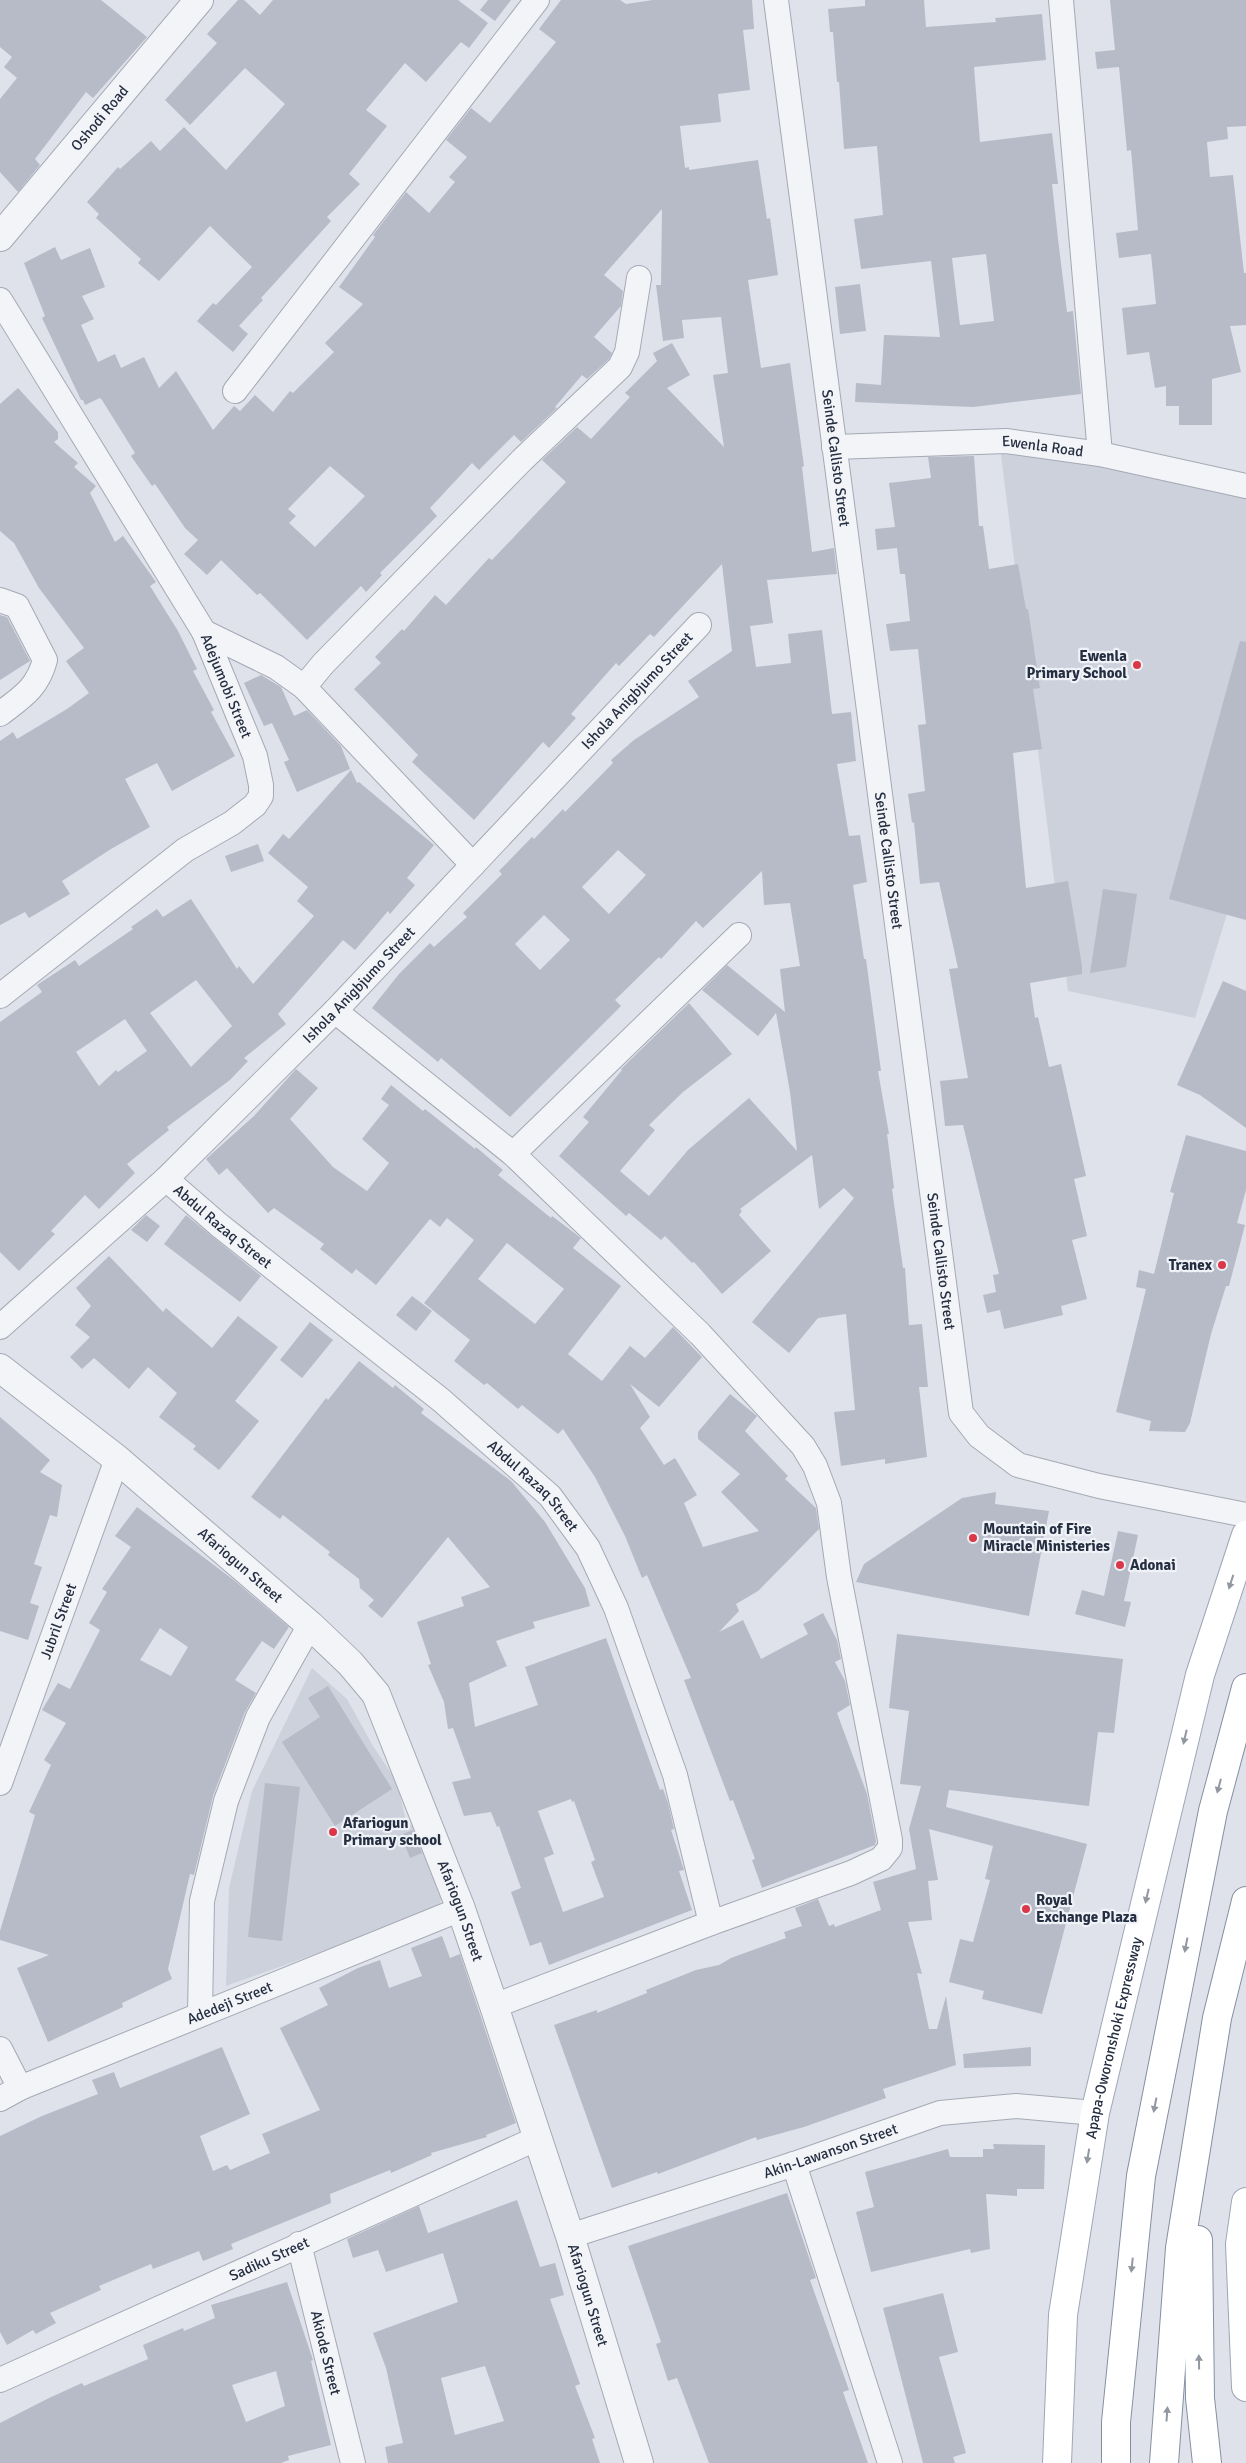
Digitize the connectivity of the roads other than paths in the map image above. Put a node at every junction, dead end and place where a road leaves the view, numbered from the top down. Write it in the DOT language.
graph roads {
  1 [pos="199,0"];
  2 [pos="537,0"];
  3 [pos="776,0"];
  4 [pos="1061,0"];
  5 [pos="0,237"];
  6 [pos="639,278"];
  7 [pos="0,300"];
  8 [pos="235,391"];
  9 [pos="834,446"];
  10 [pos="1100,454"];
  11 [pos="1246,486"];
  12 [pos="0,600"];
  13 [pos="699,625"];
  14 [pos="204,632"];
  15 [pos="304,687"];
  16 [pos="0,714"];
  17 [pos="473,865"];
  18 [pos="739,935"];
  19 [pos="0,996"];
  20 [pos="335,1011"];
  21 [pos="513,1154"];
  22 [pos="166,1179"];
  23 [pos="0,1327"];
  24 [pos="0,1368"];
  25 [pos="117,1459"];
  26 [pos="1246,1515"];
  27 [pos="1246,1535"];
  28 [pos="310,1625"];
  29 [pos="1246,1688"];
  30 [pos="0,1783"];
  31 [pos="1246,1901"];
  32 [pos="461,1909"];
  33 [pos="711,1924"];
  34 [pos="494,2006"];
  35 [pos="200,2014"];
  36 [pos="1217,2018"];
  37 [pos="0,2049"];
  38 [pos="10,2093"];
  39 [pos="1095,2113"];
  40 [pos="538,2138"];
  41 [pos="794,2164"];
  42 [pos="1246,2202"];
  43 [pos="570,2236"];
  44 [pos="299,2244"];
  45 [pos="0,2380"];
  46 [pos="1246,2387"];
  47 [pos="352,2463"];
  48 [pos="639,2463"];
  49 [pos="890,2463"];
  50 [pos="1057,2463"];
  51 [pos="1116,2463"];
  52 [pos="1164,2463"];
  53 [pos="1207,2463"];
  1 -- 5 [label="street, Oshodi Road"];
  2 -- 8 [label="street"];
  3 -- 9 [label="street, Seinde Callisto Street"];
  4 -- 10 [label="street"];
  6 -- 15 [label="street"];
  7 -- 14 [label="street, Adejumobi Street"];
  9 -- 10 [label="street, Ewenla Road"];
  9 -- 26 [label="street, Seinde Callisto Street"];
  10 -- 11 [label="street, Ewenla Road"];
  12 -- 16 [label="street"];
  13 -- 17 [label="street, Ishola Anigbjumo Street"];
  14 -- 15 [label="street"];
  14 -- 19 [label="street, Adejumobi Street"];
  15 -- 17 [label="street"];
  17 -- 20 [label="street, Ishola Anigbjumo Street"];
  18 -- 21 [label="street"];
  20 -- 21 [label="street"];
  20 -- 22 [label="street, Ishola Anigbjumo Street"];
  21 -- 33 [label="street"];
  22 -- 23 [label="street, Ishola Anigbjumo Street"];
  22 -- 33 [label="street, Abdul Razaq Street"];
  24 -- 25 [label="street, Afariogun Street"];
  25 -- 28 [label="street, Afariogun Street"];
  25 -- 30 [label="street, Jubril Street"];
  27 -- 39 [label="main road, Apapa-Oworonshoki Expressway, one-way"];
  28 -- 32 [label="street, Afariogun Street"];
  28 -- 35 [label="street"];
  29 -- 51 [label="main road, one-way"];
  31 -- 36 [label="main road"];
  32 -- 34 [label="street, Afariogun Street"];
  32 -- 35 [label="street, Adedeji Street"];
  33 -- 34 [label="street"];
  34 -- 40 [label="street, Afariogun Street"];
  35 -- 38 [label="street, Adedeji Street"];
  52 -- 36 [label="main road, one-way"];
  53 -- 36 [label="main road, one-way"];
  37 -- 38 [label="street"];
  39 -- 41 [label="street, Akin-Lawanson Street"];
  39 -- 50 [label="main road, Apapa-Oworonshoki Expressway, one-way"];
  40 -- 43 [label="street, Afariogun Street"];
  40 -- 44 [label="street, Sadiku Street"];
  41 -- 43 [label="street, Akin-Lawanson Street"];
  41 -- 49 [label="street"];
  42 -- 46 [label="main road"];
  43 -- 48 [label="street, Afariogun Street"];
  44 -- 45 [label="street, Sadiku Street"];
  44 -- 47 [label="street, Akiode Street"];
}
